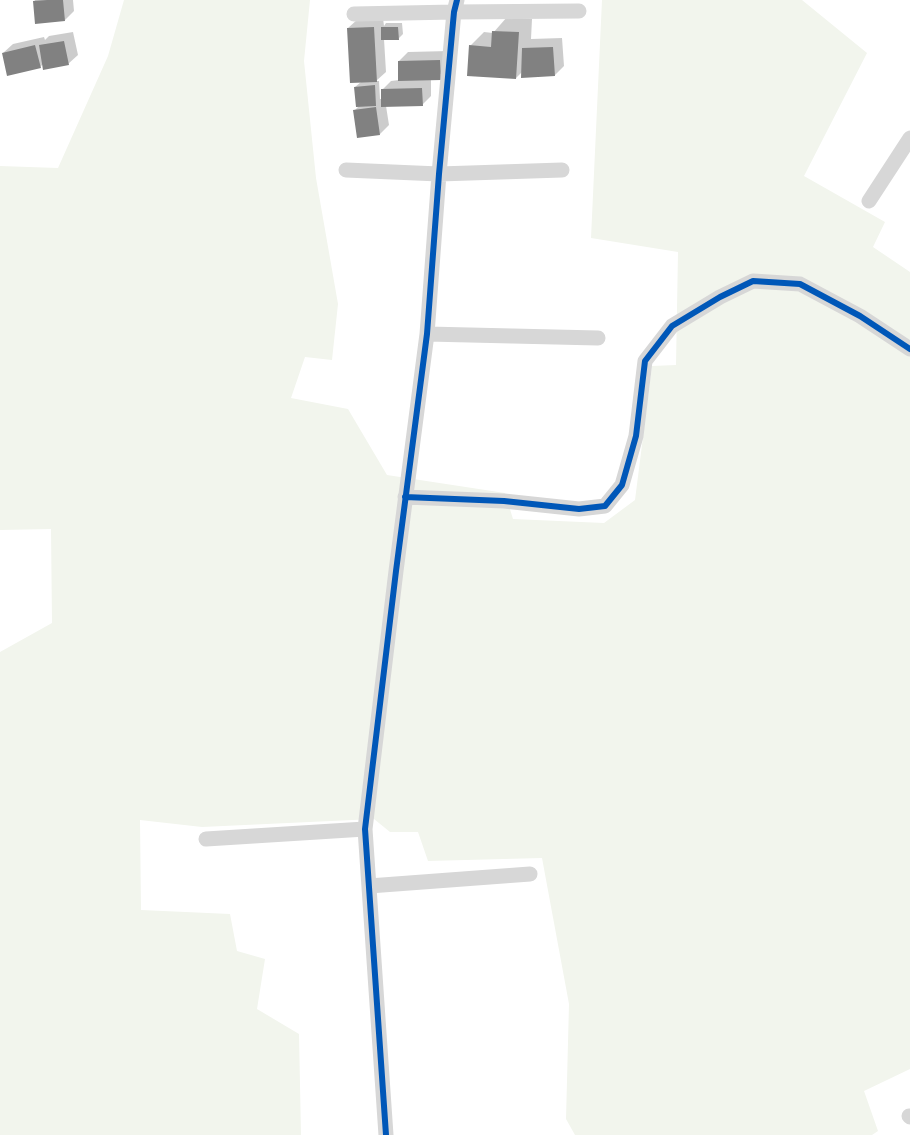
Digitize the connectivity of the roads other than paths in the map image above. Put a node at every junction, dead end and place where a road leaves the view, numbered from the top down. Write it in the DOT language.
graph roads {
  1 [pos="456,6"];
  2 [pos="579,11"];
  3 [pos="354,14"];
  4 [pos="910,138"];
  5 [pos="346,170"];
  6 [pos="562,170"];
  7 [pos="439,174"];
  8 [pos="869,201"];
  9 [pos="427,334"];
  10 [pos="598,338"];
  11 [pos="910,349"];
  12 [pos="405,497"];
  13 [pos="365,829"];
  14 [pos="206,839"];
  15 [pos="530,874"];
  16 [pos="369,886"];
  17 [pos="386,1135"];
  1 -- 2 [label="street"];
  1 -- 3 [label="street"];
  1 -- 7 [label="street"];
  4 -- 8 [label="street"];
  5 -- 7 [label="street"];
  6 -- 7 [label="street"];
  7 -- 9 [label="street"];
  9 -- 10 [label="street"];
  9 -- 12 [label="street"];
  11 -- 12 [label="street"];
  12 -- 13 [label="street"];
  13 -- 14 [label="street"];
  13 -- 16 [label="street"];
  15 -- 16 [label="street"];
  16 -- 17 [label="street"];
}
